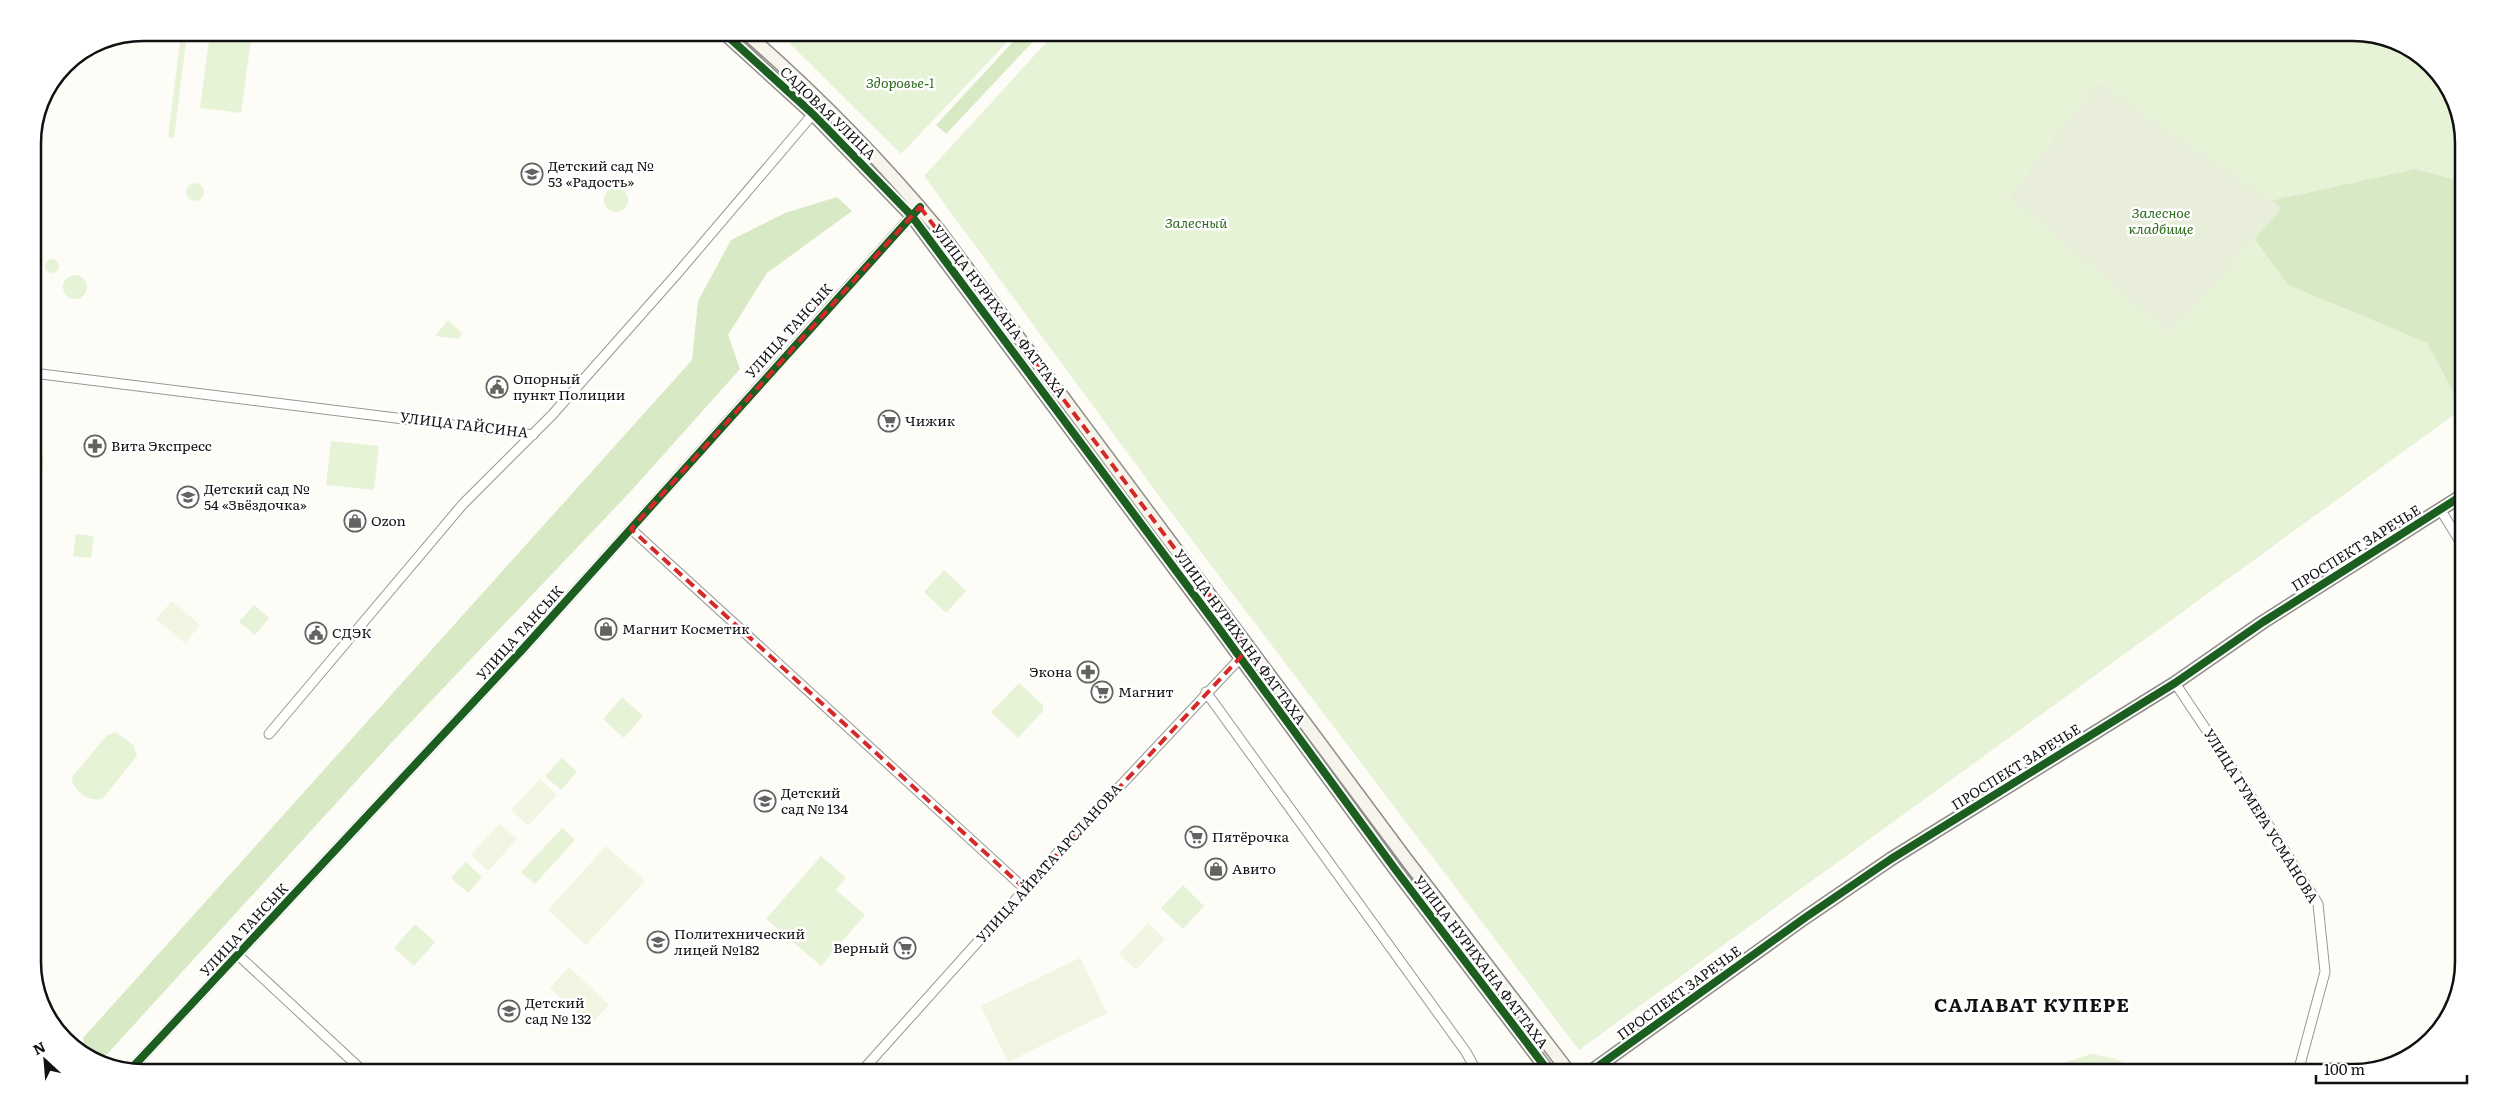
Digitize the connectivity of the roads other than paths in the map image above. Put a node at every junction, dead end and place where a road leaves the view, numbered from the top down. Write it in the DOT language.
graph roads {
  1 [pos="734,41"];
  2 [pos="755,41"];
  3 [pos="813,114"];
  4 [pos="916,211"];
  5 [pos="41,374"];
  6 [pos="533,435"];
  7 [pos="2455,500"];
  8 [pos="2440,510"];
  9 [pos="631,529"];
  10 [pos="2455,533"];
  11 [pos="1245,652"];
  12 [pos="2175,683"];
  13 [pos="1206,692"];
  14 [pos="269,734"];
  15 [pos="1025,889"];
  16 [pos="238,955"];
  17 [pos="136,1063"];
  18 [pos="355,1064"];
  19 [pos="868,1064"];
  20 [pos="1472,1064"];
  21 [pos="1543,1064"];
  22 [pos="1563,1064"];
  23 [pos="1601,1064"];
  24 [pos="2300,1064"];
  1 -- 3 [label="street, САДОВАЯ УЛИЦА"];
  2 -- 4 [label="street, САДОВАЯ УЛИЦА"];
  3 -- 4 [label="street, САДОВАЯ УЛИЦА"];
  3 -- 6 [label="street, УЛИЦА ГАЙСИНА"];
  4 -- 9 [label="street, УЛИЦА ТАНСЫК"];
  4 -- 11 [label="street, УЛИЦА НУРИХАНА ФАТТАХА"];
  5 -- 6 [label="street, УЛИЦА ГАЙСИНА"];
  6 -- 14 [label="street"];
  7 -- 8 [label="street, ПРОСПЕКТ ЗАРЕЧЬЕ"];
  8 -- 10 [label="street"];
  8 -- 12 [label="street, ПРОСПЕКТ ЗАРЕЧЬЕ"];
  9 -- 15 [label="street"];
  9 -- 16 [label="street, УЛИЦА ТАНСЫК"];
  11 -- 13 [label="street, УЛИЦА АЙРАТА АРСЛАНОВА"];
  11 -- 21 [label="street, УЛИЦА НУРИХАНА ФАТТАХА"];
  11 -- 22 [label="street, УЛИЦА НУРИХАНА ФАТТАХА"];
  12 -- 23 [label="street, ПРОСПЕКТ ЗАРЕЧЬЕ"];
  12 -- 24 [label="street, УЛИЦА ГУМЕРА УСМАНОВА"];
  13 -- 15 [label="street, УЛИЦА АЙРАТА АРСЛАНОВА"];
  13 -- 20 [label="street"];
  15 -- 19 [label="street, УЛИЦА АЙРАТА АРСЛАНОВА"];
  16 -- 17 [label="street, УЛИЦА ТАНСЫК"];
  16 -- 18 [label="street"];
}
